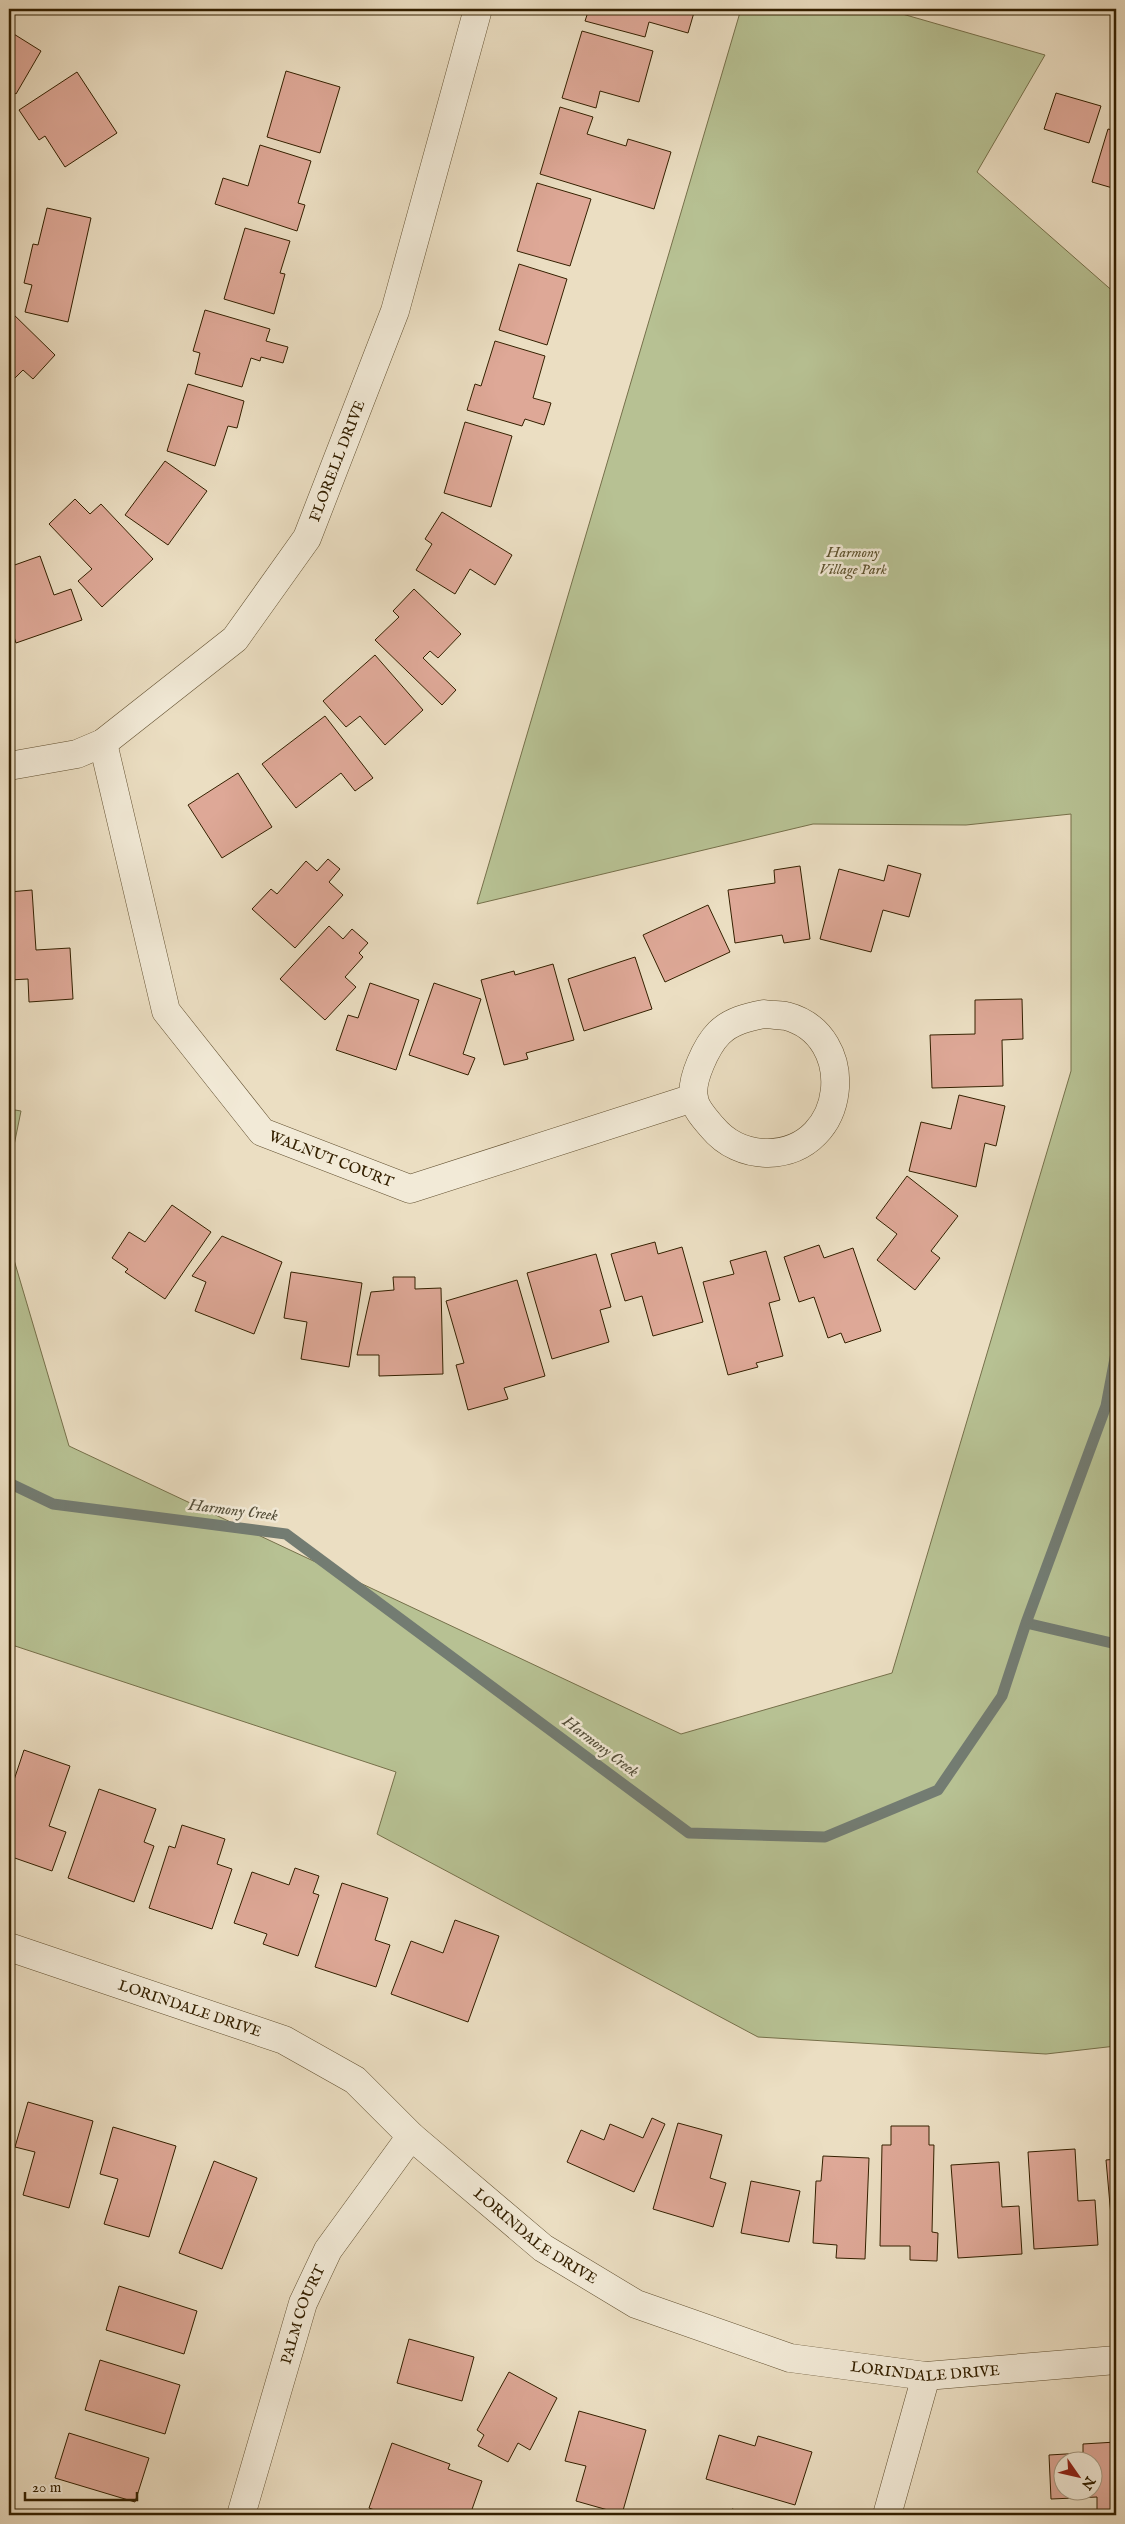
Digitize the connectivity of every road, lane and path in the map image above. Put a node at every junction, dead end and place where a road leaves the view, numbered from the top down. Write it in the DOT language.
graph roads {
  1 [pos="478,9"];
  2 [pos="104,743"];
  3 [pos="9,766"];
  4 [pos="693,1098"];
  5 [pos="9,1947"];
  6 [pos="411,2136"];
  7 [pos="1116,2360"];
  8 [pos="926,2376"];
  9 [pos="241,2515"];
  10 [pos="887,2515"];
  1 -- 2 [label="street, FLORELL DRIVE"];
  2 -- 3 [label="street, FLORELL DRIVE"];
  2 -- 4 [label="street, WALNUT COURT"];
  4 -- 4 [label="street"];
  5 -- 6 [label="street, LORINDALE DRIVE"];
  6 -- 8 [label="street, LORINDALE DRIVE"];
  6 -- 9 [label="street, PALM COURT"];
  7 -- 8 [label="street, LORINDALE DRIVE"];
  8 -- 10 [label="street"];
}
